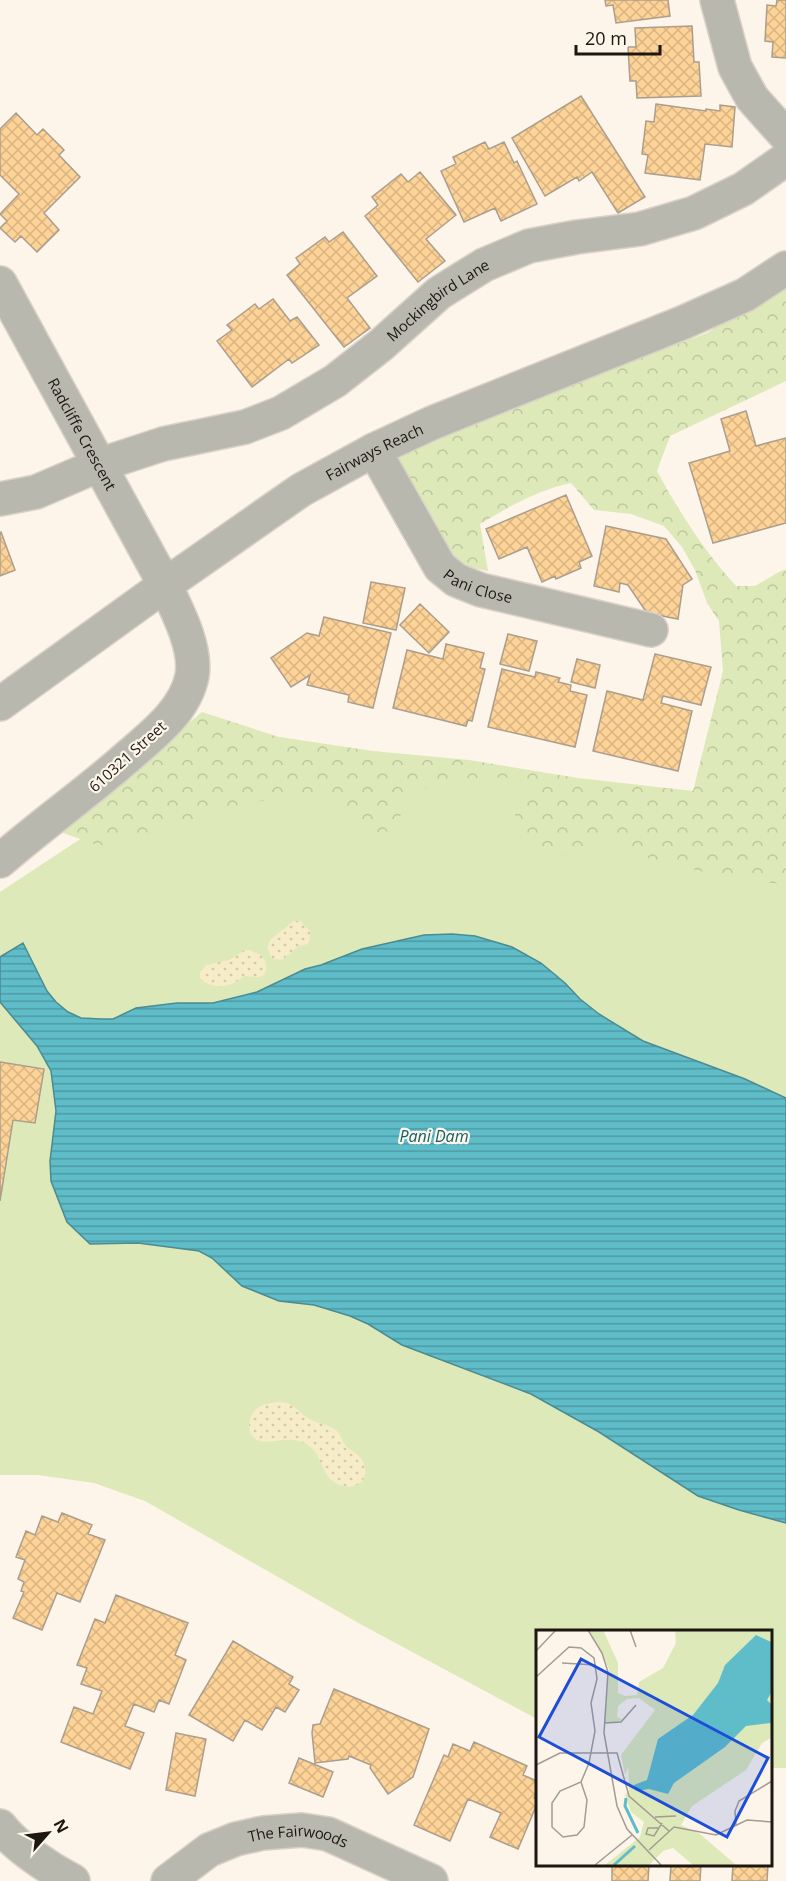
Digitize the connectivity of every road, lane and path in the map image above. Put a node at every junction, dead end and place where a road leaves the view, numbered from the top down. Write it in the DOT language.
graph roads {
  1 [pos="717,0"];
  2 [pos="786,135"];
  3 [pos="786,159"];
  4 [pos="786,268"];
  5 [pos="0,283"];
  6 [pos="374,450"];
  7 [pos="99,465"];
  8 [pos="0,499"];
  9 [pos="165,585"];
  10 [pos="651,630"];
  11 [pos="0,704"];
  12 [pos="0,861"];
  13 [pos="0,1826"];
  14 [pos="73,1881"];
  15 [pos="168,1881"];
  16 [pos="431,1881"];
  1 -- 2 [label="street"];
  3 -- 7 [label="street, Mockingbird Lane"];
  4 -- 6 [label="street, Fairways Reach"];
  5 -- 7 [label="street, Radcliffe Crescent"];
  6 -- 9 [label="street, Fairways Reach"];
  6 -- 10 [label="street, Pani Close"];
  7 -- 8 [label="street, Mockingbird Lane"];
  7 -- 9 [label="street, Radcliffe Crescent"];
  9 -- 11 [label="street, Fairways Reach"];
  9 -- 12 [label="street, 610321 Street"];
  13 -- 14 [label="street"];
  15 -- 16 [label="street, The Fairwoods"];
}
